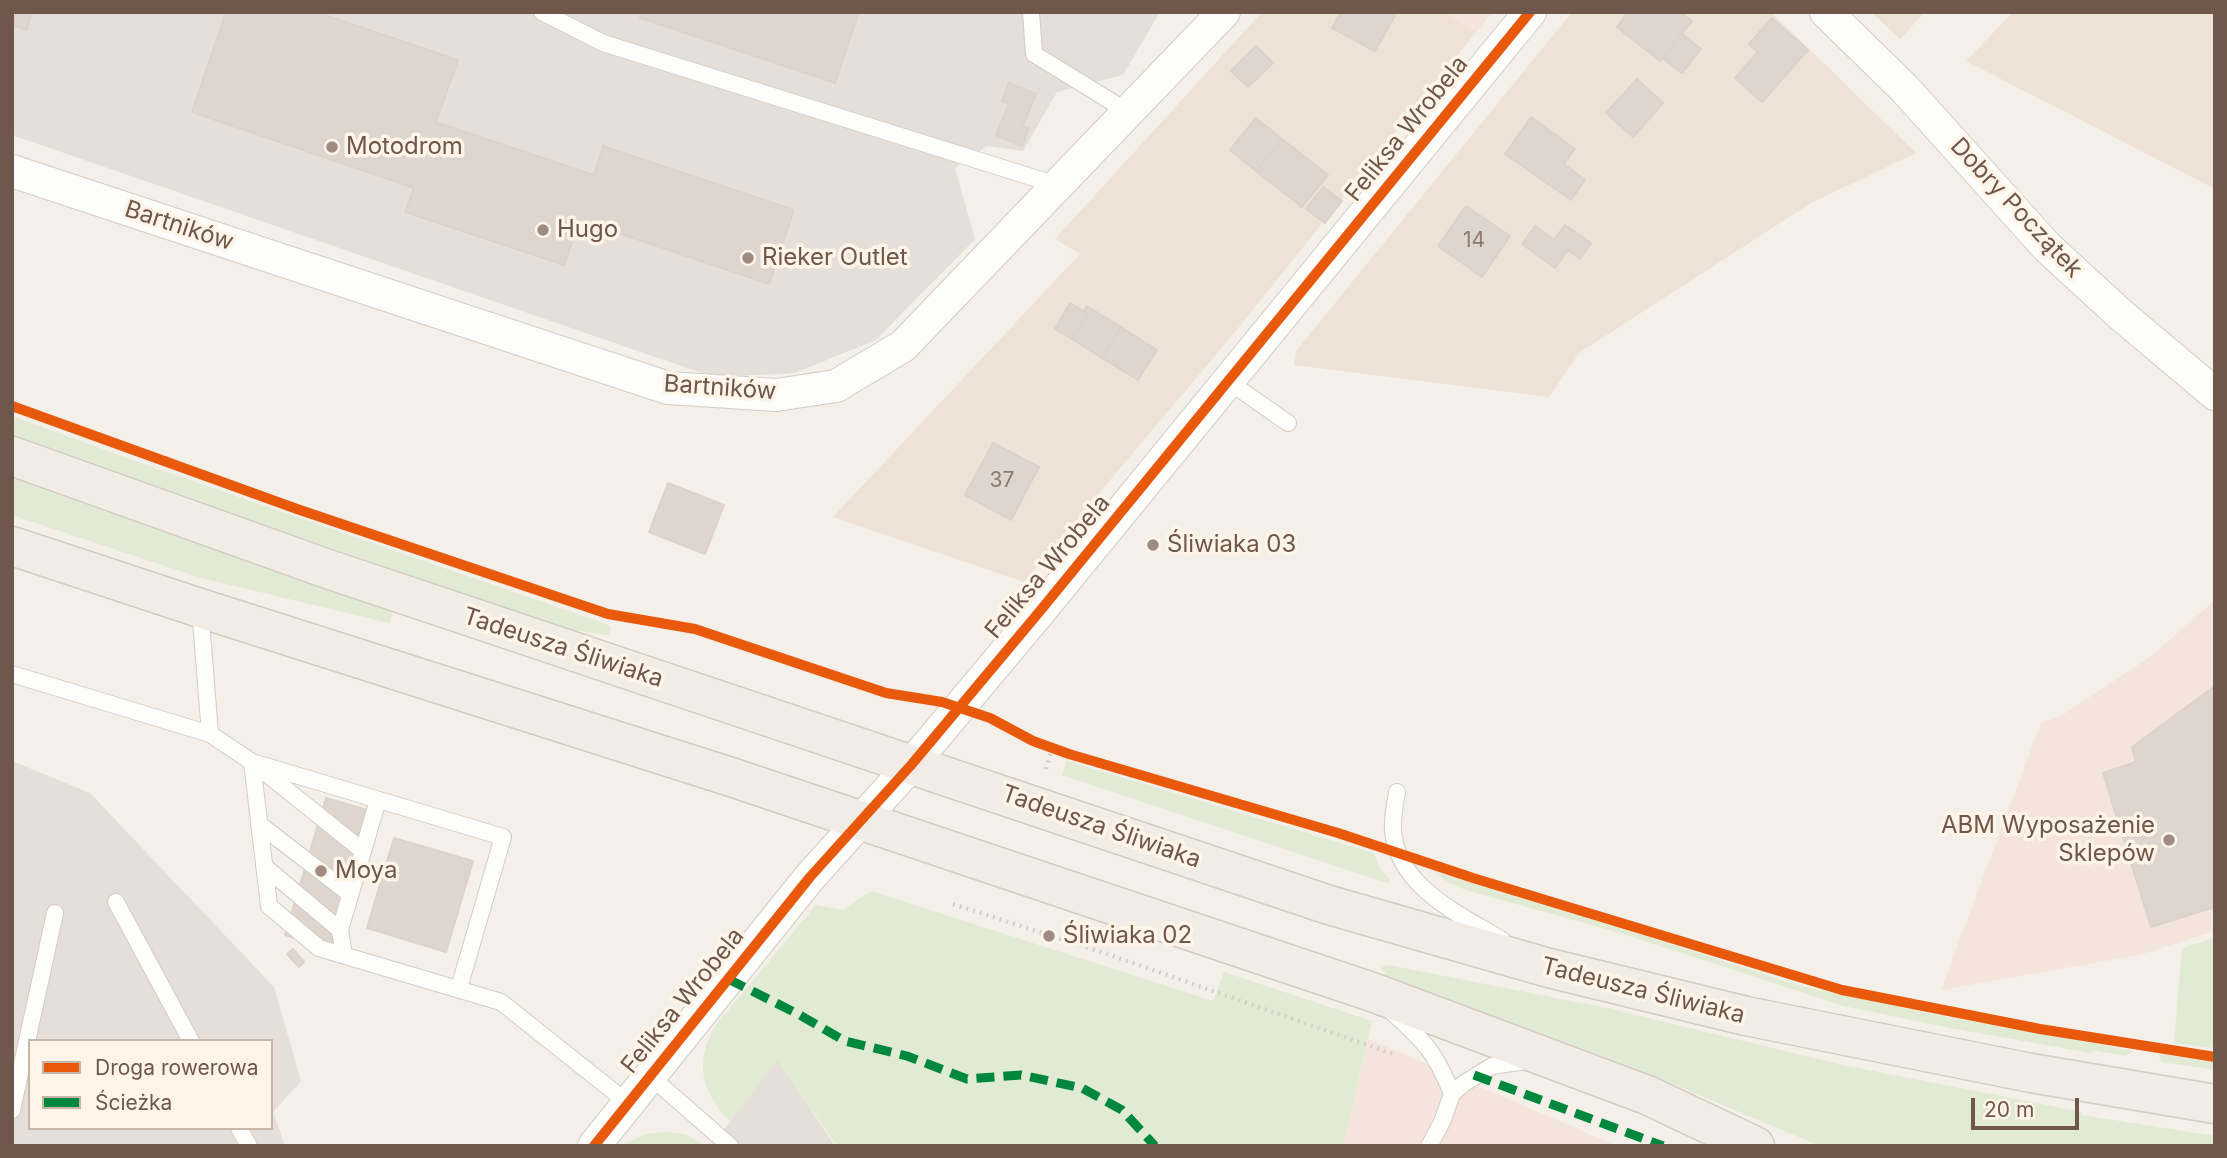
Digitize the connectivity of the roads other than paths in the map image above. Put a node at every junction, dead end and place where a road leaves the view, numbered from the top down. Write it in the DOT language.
graph roads {
  1 [pos="542,12"];
  2 [pos="1031,12"];
  3 [pos="1224,12"];
  4 [pos="1530,12"];
  5 [pos="1826,12"];
  6 [pos="1130,113"];
  7 [pos="12,171"];
  8 [pos="1056,185"];
  9 [pos="1228,381"];
  10 [pos="2215,394"];
  11 [pos="1288,423"];
  12 [pos="12,456"];
  13 [pos="12,546"];
  14 [pos="200,608"];
  15 [pos="12,674"];
  16 [pos="209,734"];
  17 [pos="252,762"];
  18 [pos="912,764"];
  19 [pos="1397,792"];
  20 [pos="378,800"];
  21 [pos="862,821"];
  22 [pos="259,824"];
  23 [pos="363,851"];
  24 [pos="264,866"];
  25 [pos="350,894"];
  26 [pos="116,902"];
  27 [pos="55,914"];
  28 [pos="340,930"];
  29 [pos="344,955"];
  30 [pos="1549,968"];
  31 [pos="459,988"];
  32 [pos="1372,992"];
  33 [pos="190,1039"];
  34 [pos="1558,1061"];
  35 [pos="650,1076"];
  36 [pos="1452,1094"];
  37 [pos="628,1103"];
  38 [pos="2215,1104"];
  39 [pos="12,1110"];
  40 [pos="240,1130"];
  41 [pos="249,1146"];
  42 [pos="594,1146"];
  43 [pos="730,1146"];
  44 [pos="1429,1146"];
  45 [pos="1755,1146"];
  1 -- 8 [label="lane"];
  2 -- 6 [label="lane"];
  3 -- 6 [label="street, Bartników"];
  4 -- 9 [label="street, Feliksa Wrobela"];
  5 -- 10 [label="street, Dobry Początek"];
  6 -- 8 [label="street, Bartników"];
  7 -- 8 [label="street, Bartników"];
  9 -- 11 [label="lane"];
  9 -- 18 [label="street, Feliksa Wrobela"];
  12 -- 18 [label="main road, Tadeusza Śliwiaka"];
  13 -- 14 [label="main road"];
  14 -- 16 [label="lane"];
  14 -- 21 [label="main road"];
  15 -- 16 [label="lane"];
  16 -- 17 [label="lane"];
  17 -- 20 [label="lane"];
  17 -- 22 [label="lane"];
  17 -- 23 [label="lane"];
  18 -- 21 [label="street, Feliksa Wrobela"];
  18 -- 30 [label="main road, Tadeusza Śliwiaka"];
  19 -- 30 [label="lane"];
  20 -- 23 [label="lane"];
  20 -- 31 [label="lane"];
  21 -- 32 [label="main road"];
  21 -- 35 [label="street, Feliksa Wrobela"];
  22 -- 24 [label="lane"];
  22 -- 25 [label="lane"];
  23 -- 25 [label="lane"];
  24 -- 28 [label="lane"];
  24 -- 29 [label="lane"];
  25 -- 28 [label="lane"];
  26 -- 33 [label="lane"];
  27 -- 39 [label="lane"];
  28 -- 29 [label="lane"];
  29 -- 31 [label="lane"];
  30 -- 38 [label="main road, Tadeusza Śliwiaka"];
  31 -- 37 [label="lane"];
  32 -- 34 [label="main road"];
  32 -- 36 [label="lane"];
  34 -- 36 [label="lane"];
  34 -- 45 [label="main road"];
  35 -- 37 [label="street, Feliksa Wrobela"];
  35 -- 43 [label="lane"];
  36 -- 44 [label="lane"];
  37 -- 42 [label="street, Feliksa Wrobela"];
  40 -- 41 [label="lane"];
}
